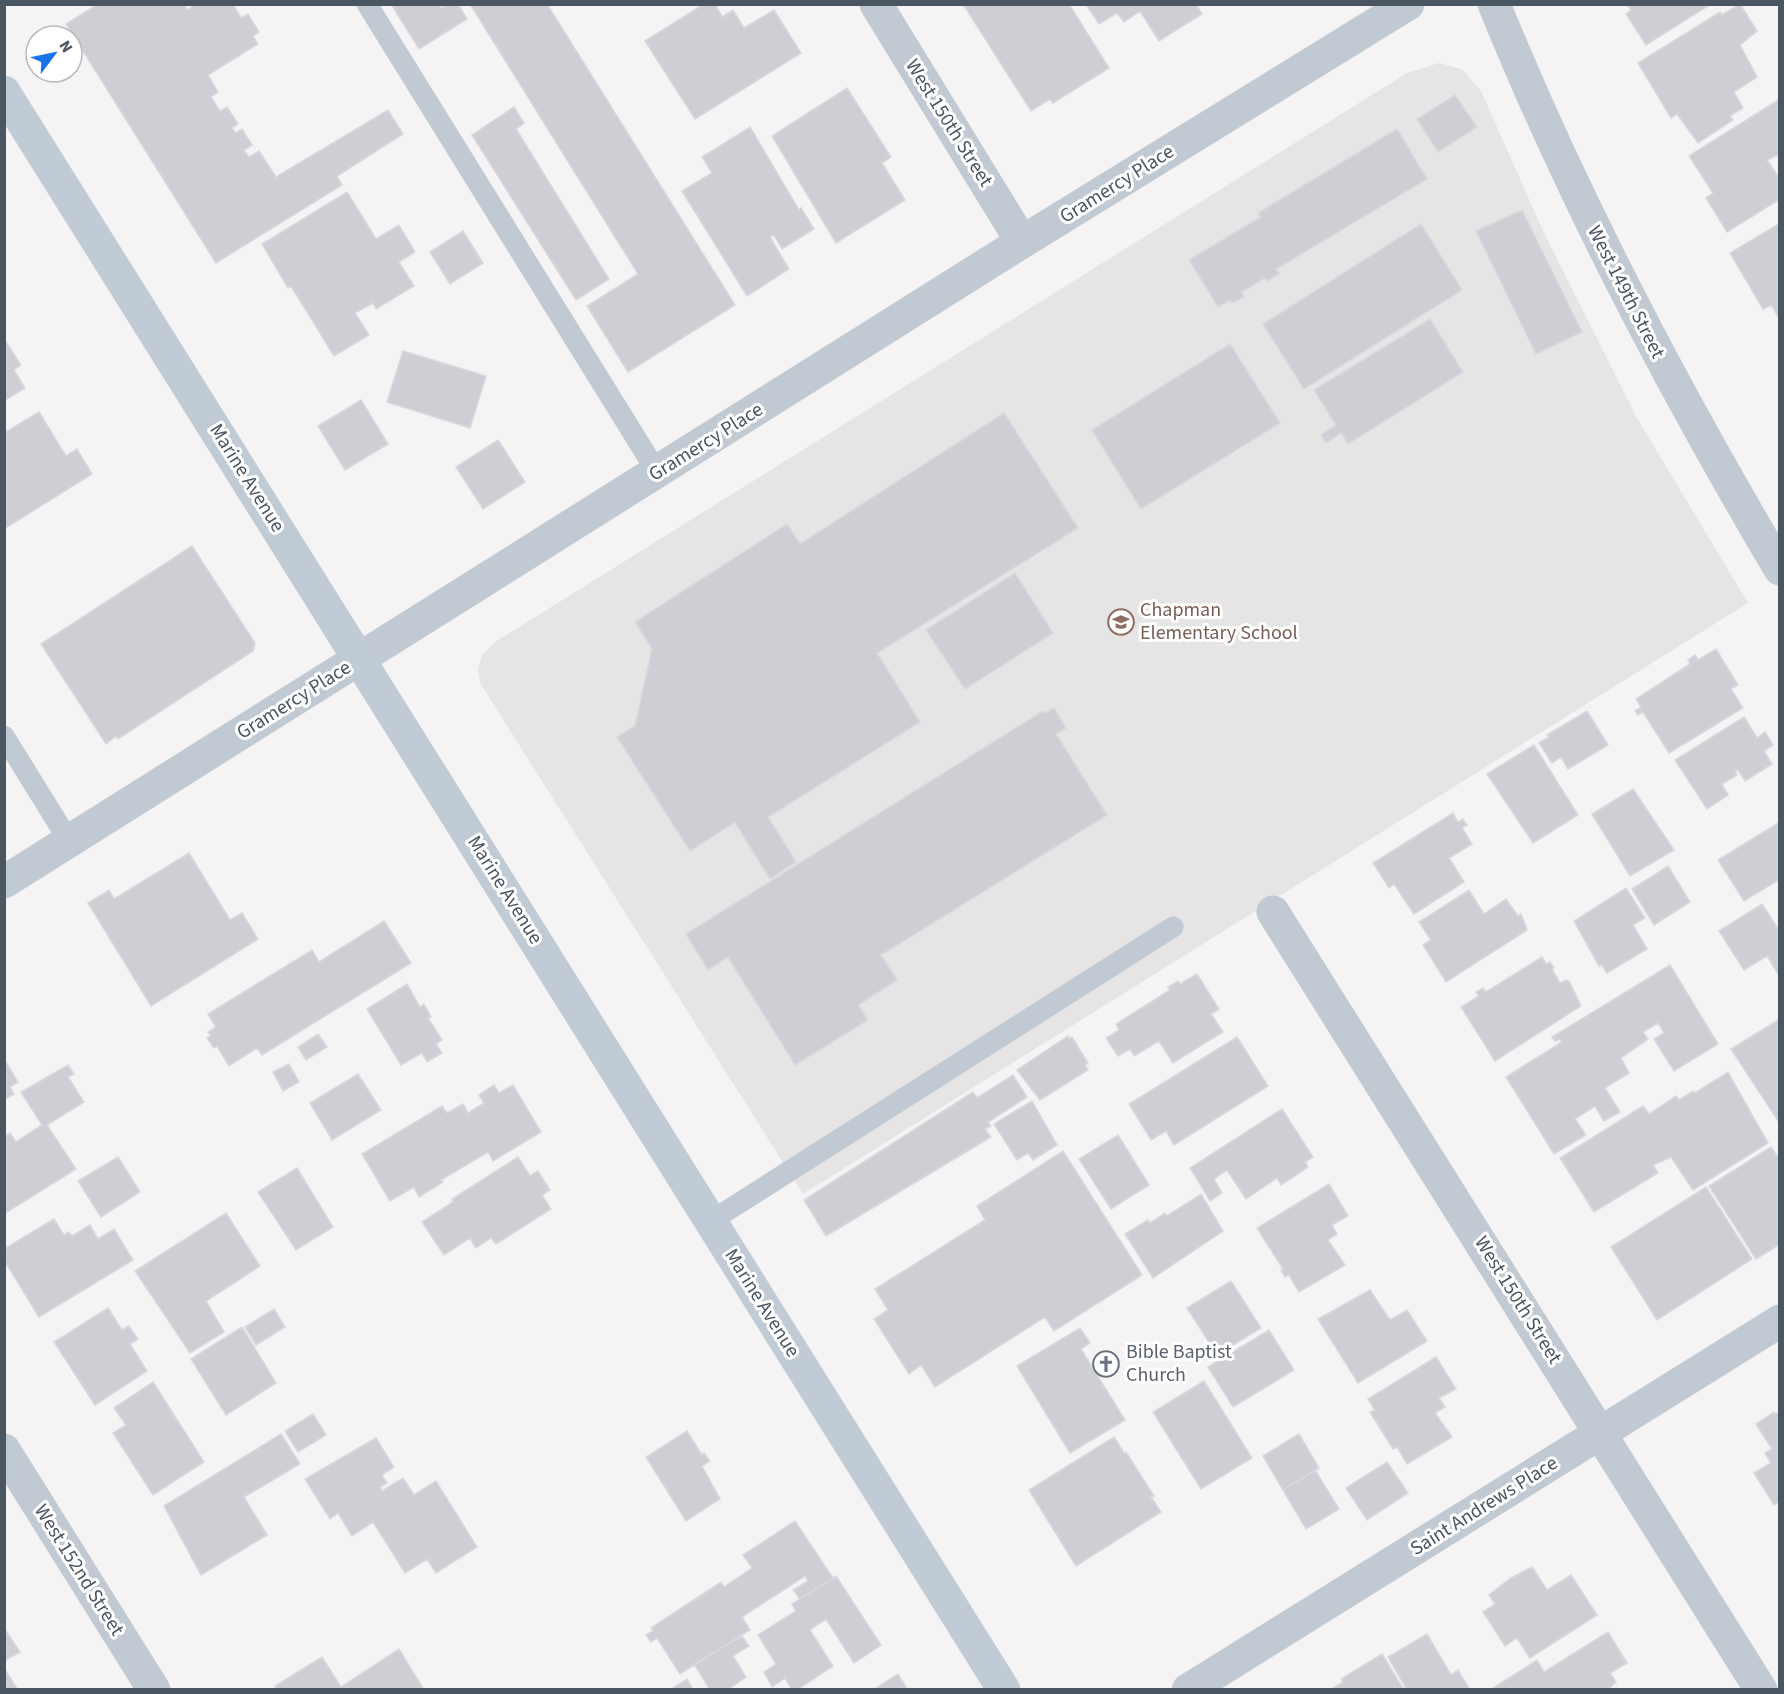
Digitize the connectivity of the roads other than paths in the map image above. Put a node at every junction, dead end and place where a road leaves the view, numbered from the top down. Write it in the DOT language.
graph roads {
  1 [pos="367,4"];
  2 [pos="876,4"];
  3 [pos="1408,4"];
  4 [pos="1494,4"];
  5 [pos="4,92"];
  6 [pos="1022,242"];
  7 [pos="657,472"];
  8 [pos="1779,569"];
  9 [pos="361,659"];
  10 [pos="4,736"];
  11 [pos="69,841"];
  12 [pos="4,882"];
  13 [pos="1273,912"];
  14 [pos="1173,927"];
  15 [pos="711,1221"];
  16 [pos="1779,1321"];
  17 [pos="1602,1433"];
  18 [pos="4,1450"];
  19 [pos="154,1689"];
  20 [pos="1004,1689"];
  21 [pos="1188,1689"];
  22 [pos="1761,1689"];
  1 -- 7 [label="lane"];
  2 -- 6 [label="street, West 150th Street"];
  3 -- 6 [label="street, Gramercy Place"];
  4 -- 8 [label="street, West 149th Street"];
  5 -- 9 [label="main road, Marine Avenue"];
  6 -- 7 [label="street, Gramercy Place"];
  7 -- 9 [label="street, Gramercy Place"];
  9 -- 11 [label="street, Gramercy Place"];
  9 -- 15 [label="main road, Marine Avenue"];
  10 -- 11 [label="lane"];
  11 -- 12 [label="street, Gramercy Place"];
  13 -- 17 [label="street, West 150th Street"];
  14 -- 15 [label="lane"];
  15 -- 20 [label="main road, Marine Avenue"];
  16 -- 17 [label="street, Saint Andrews Place"];
  17 -- 21 [label="street, Saint Andrews Place"];
  17 -- 22 [label="street, West 150th Street"];
  18 -- 19 [label="street, West 152nd Street"];
}
